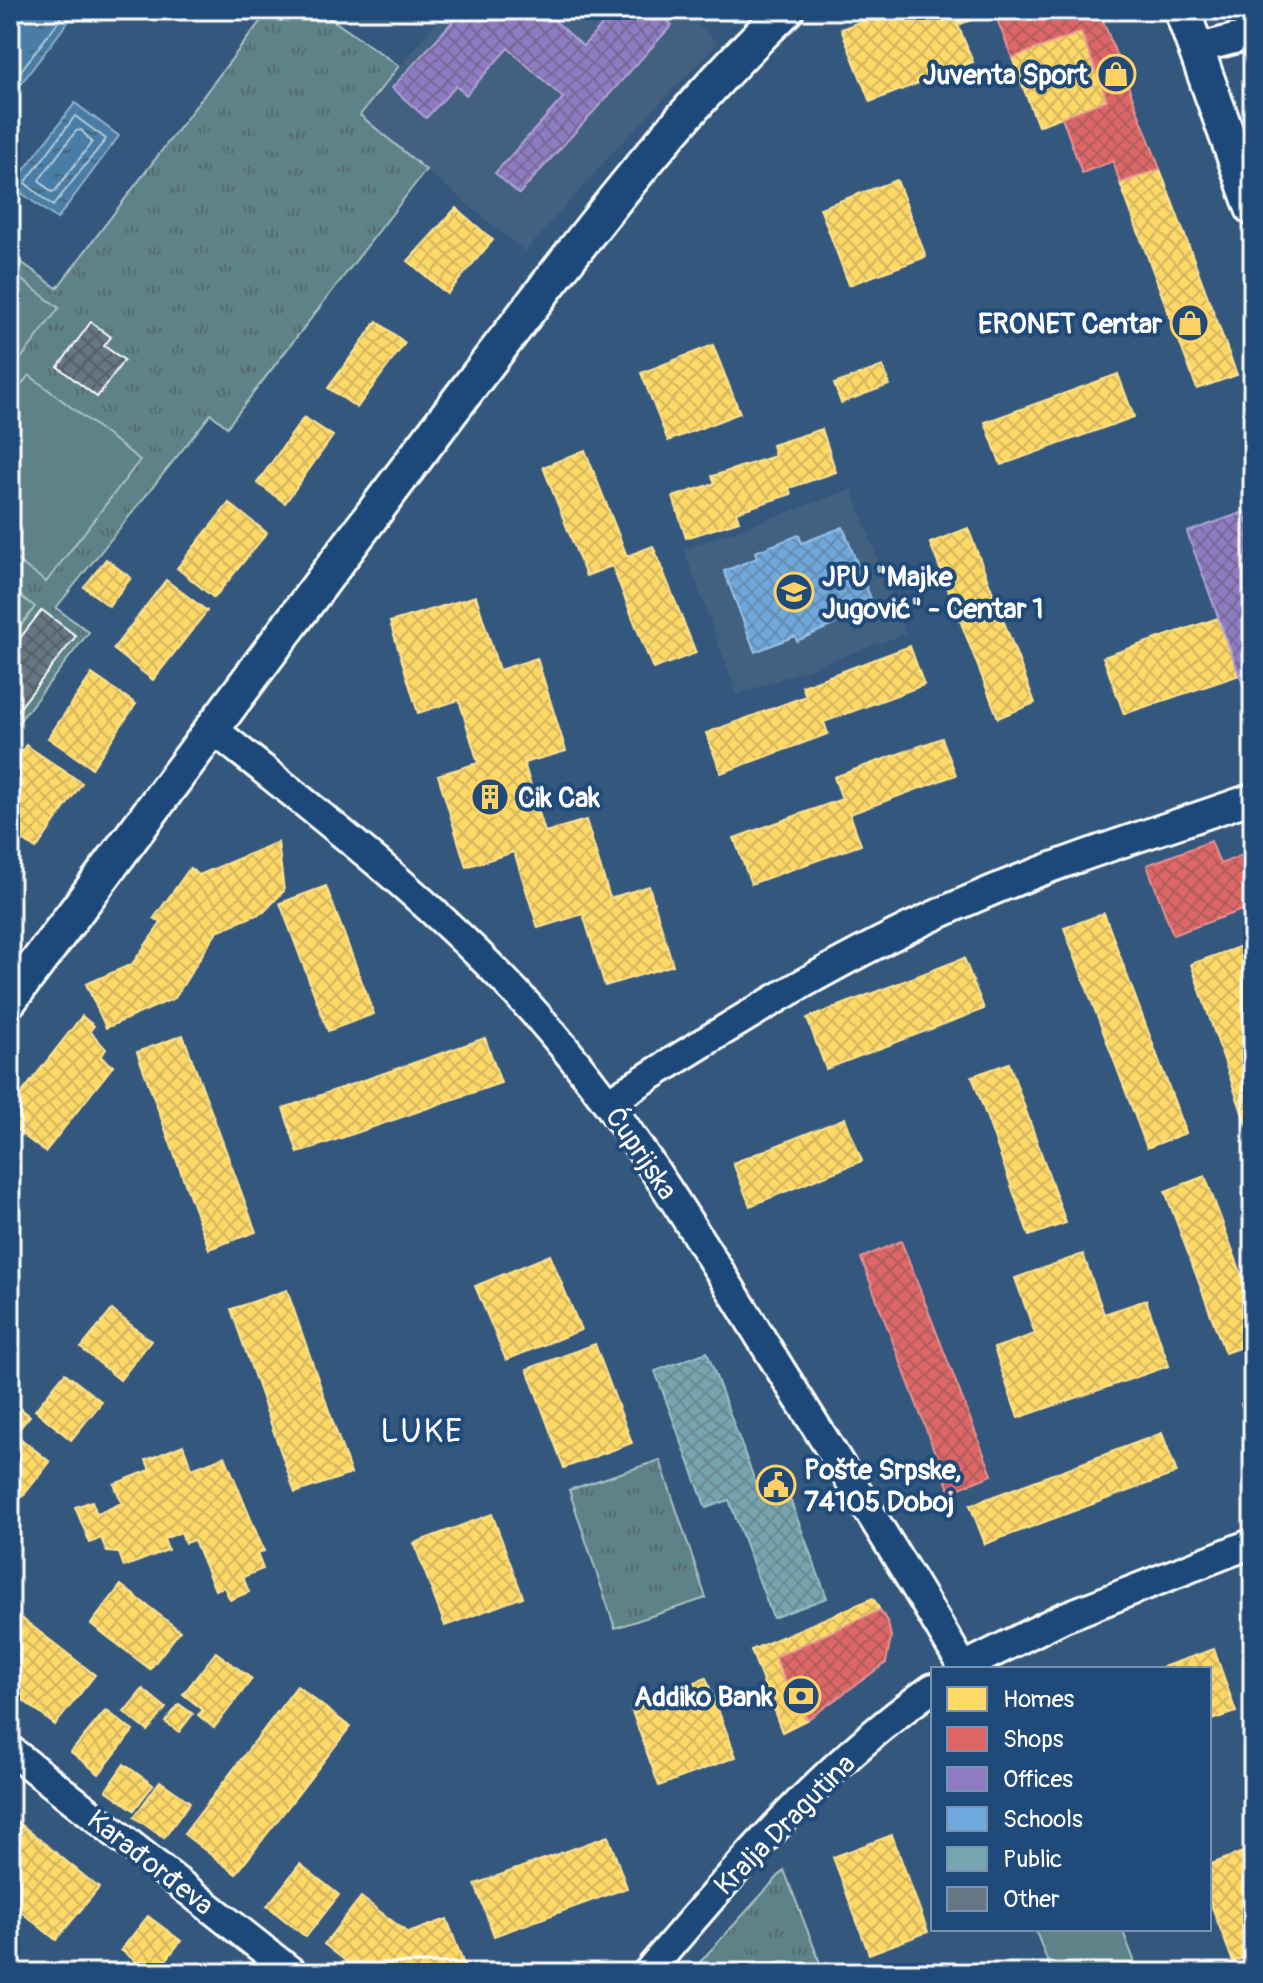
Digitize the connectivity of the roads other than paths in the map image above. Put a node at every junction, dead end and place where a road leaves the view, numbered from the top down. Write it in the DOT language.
graph roads {
  1 [pos="786,10"];
  2 [pos="1182,10"];
  3 [pos="1253,34"];
  4 [pos="1196,49"];
  5 [pos="1253,208"];
  6 [pos="214,730"];
  7 [pos="1253,798"];
  8 [pos="10,999"];
  9 [pos="609,1102"];
  10 [pos="1253,1543"];
  11 [pos="960,1667"];
  12 [pos="963,1667"];
  13 [pos="931,1689"];
  14 [pos="10,1750"];
  15 [pos="293,1973"];
  16 [pos="647,1973"];
  1 -- 6 [label="street"];
  2 -- 4 [label="street"];
  3 -- 4 [label="street"];
  4 -- 5 [label="street"];
  6 -- 8 [label="street"];
  6 -- 9 [label="street, Ćuprijska"];
  7 -- 9 [label="street"];
  9 -- 11 [label="street, Ćuprijska"];
  10 -- 12 [label="street"];
  13 -- 16 [label="street, Kralja Dragutina"];
  14 -- 15 [label="street, Karađorđeva"];
}
